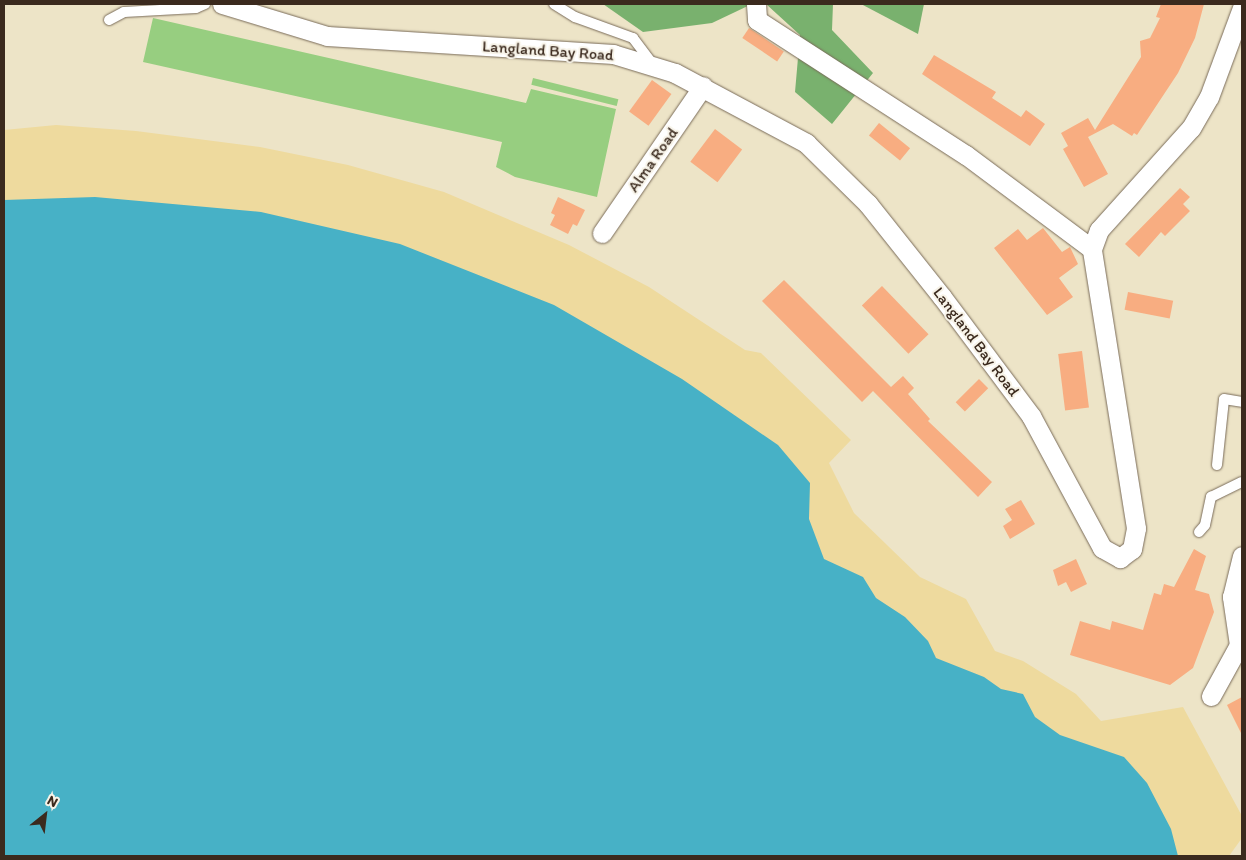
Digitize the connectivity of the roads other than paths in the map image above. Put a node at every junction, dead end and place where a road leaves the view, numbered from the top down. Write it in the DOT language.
graph roads {
  1 [pos="206,4"];
  2 [pos="222,4"];
  3 [pos="554,4"];
  4 [pos="756,4"];
  5 [pos="1242,8"];
  6 [pos="109,20"];
  7 [pos="654,66"];
  8 [pos="703,86"];
  9 [pos="602,233"];
  10 [pos="1092,248"];
  11 [pos="1242,402"];
  12 [pos="1217,465"];
  13 [pos="1242,482"];
  14 [pos="1199,532"];
  15 [pos="1242,556"];
  16 [pos="1211,696"];
  1 -- 6 [label="lane"];
  2 -- 7 [label="street, Langland Bay Road"];
  3 -- 7 [label="lane"];
  4 -- 10 [label="street"];
  5 -- 10 [label="street"];
  7 -- 8 [label="street, Langland Bay Road"];
  8 -- 9 [label="street, Alma Road"];
  8 -- 10 [label="street, Langland Bay Road"];
  11 -- 12 [label="lane"];
  13 -- 14 [label="lane"];
  15 -- 16 [label="street"];
}
